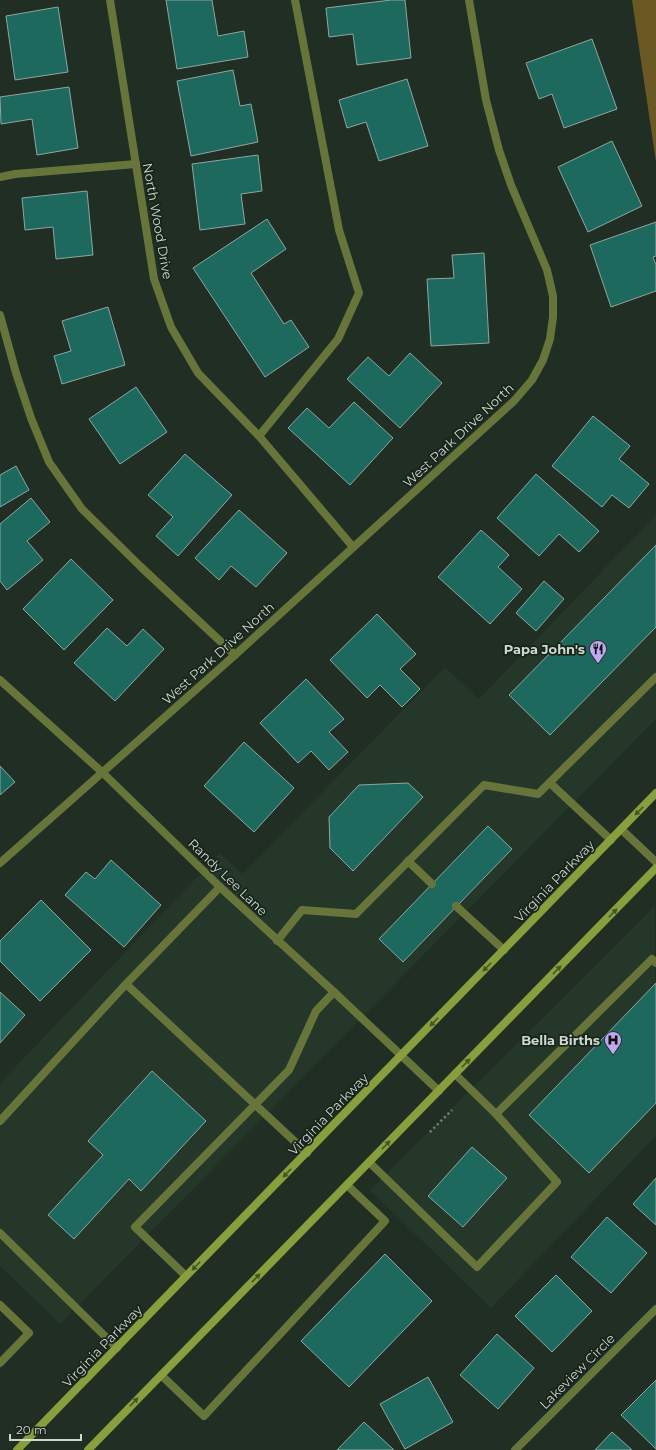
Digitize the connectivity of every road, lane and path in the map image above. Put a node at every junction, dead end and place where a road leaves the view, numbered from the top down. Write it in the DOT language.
graph roads {
  1 [pos="110,0"];
  2 [pos="295,0"];
  3 [pos="469,0"];
  4 [pos="136,164"];
  5 [pos="0,177"];
  6 [pos="0,315"];
  7 [pos="259,436"];
  8 [pos="353,547"];
  9 [pos="235,655"];
  10 [pos="656,677"];
  11 [pos="0,680"];
  12 [pos="103,773"];
  13 [pos="550,783"];
  14 [pos="656,793"];
  15 [pos="621,828"];
  16 [pos="611,840"];
  17 [pos="408,861"];
  18 [pos="656,862"];
  19 [pos="0,863"];
  20 [pos="656,868"];
  21 [pos="432,884"];
  22 [pos="220,887"];
  23 [pos="456,906"];
  24 [pos="277,941"];
  25 [pos="504,950"];
  26 [pos="656,963"];
  27 [pos="126,984"];
  28 [pos="334,992"];
  29 [pos="402,1055"];
  30 [pos="455,1074"];
  31 [pos="438,1091"];
  32 [pos="254,1104"];
  33 [pos="452,1110"];
  34 [pos="496,1114"];
  35 [pos="0,1121"];
  36 [pos="430,1132"];
  37 [pos="307,1153"];
  38 [pos="369,1162"];
  39 [pos="347,1185"];
  40 [pos="0,1233"];
  41 [pos="186,1276"];
  42 [pos="0,1305"];
  43 [pos="656,1309"];
  44 [pos="117,1348"];
  45 [pos="0,1363"];
  46 [pos="161,1375"];
  47 [pos="17,1450"];
  48 [pos="88,1450"];
  49 [pos="515,1450"];
  1 -- 4 [label="street, North Wood Drive"];
  2 -- 7 [label="street"];
  3 -- 8 [label="street, West Park Drive North"];
  4 -- 5 [label="street"];
  4 -- 7 [label="street, North Wood Drive"];
  6 -- 9 [label="street"];
  7 -- 8 [label="street, North Wood Drive"];
  8 -- 9 [label="street, West Park Drive North"];
  9 -- 12 [label="street, West Park Drive North"];
  10 -- 13 [label="street"];
  11 -- 12 [label="street, Randy Lee Lane"];
  12 -- 19 [label="street, West Park Drive North"];
  12 -- 22 [label="street, Randy Lee Lane"];
  13 -- 16 [label="street"];
  13 -- 17 [label="street"];
  14 -- 15 [label="main road, Virginia Parkway, one-way"];
  15 -- 16 [label="main road, Virginia Parkway"];
  15 -- 18 [label="street"];
  16 -- 25 [label="main road, Virginia Parkway"];
  17 -- 21 [label="street"];
  17 -- 24 [label="street"];
  30 -- 20 [label="main road, one-way"];
  22 -- 24 [label="street, Randy Lee Lane"];
  22 -- 27 [label="street"];
  23 -- 25 [label="street"];
  24 -- 28 [label="street, Randy Lee Lane"];
  25 -- 29 [label="main road, Virginia Parkway, one-way"];
  26 -- 34 [label="street"];
  27 -- 32 [label="street"];
  27 -- 35 [label="street"];
  28 -- 29 [label="street, Randy Lee Lane"];
  28 -- 32 [label="street"];
  29 -- 31 [label="street, Randy Lee Lane"];
  29 -- 37 [label="main road, Virginia Parkway"];
  30 -- 31 [label="main road"];
  30 -- 34 [label="street"];
  38 -- 31 [label="main road, one-way"];
  32 -- 37 [label="street"];
  32 -- 41 [label="street"];
  33 -- 36 [label="path"];
  34 -- 38 [label="street"];
  37 -- 41 [label="main road, Virginia Parkway, one-way"];
  38 -- 39 [label="main road"];
  46 -- 39 [label="main road, one-way"];
  39 -- 46 [label="street"];
  40 -- 44 [label="street"];
  41 -- 44 [label="main road, Virginia Parkway"];
  42 -- 45 [label="street"];
  43 -- 49 [label="street, Lakeview Circle"];
  44 -- 47 [label="main road, Virginia Parkway"];
  48 -- 46 [label="main road, one-way"];
}
